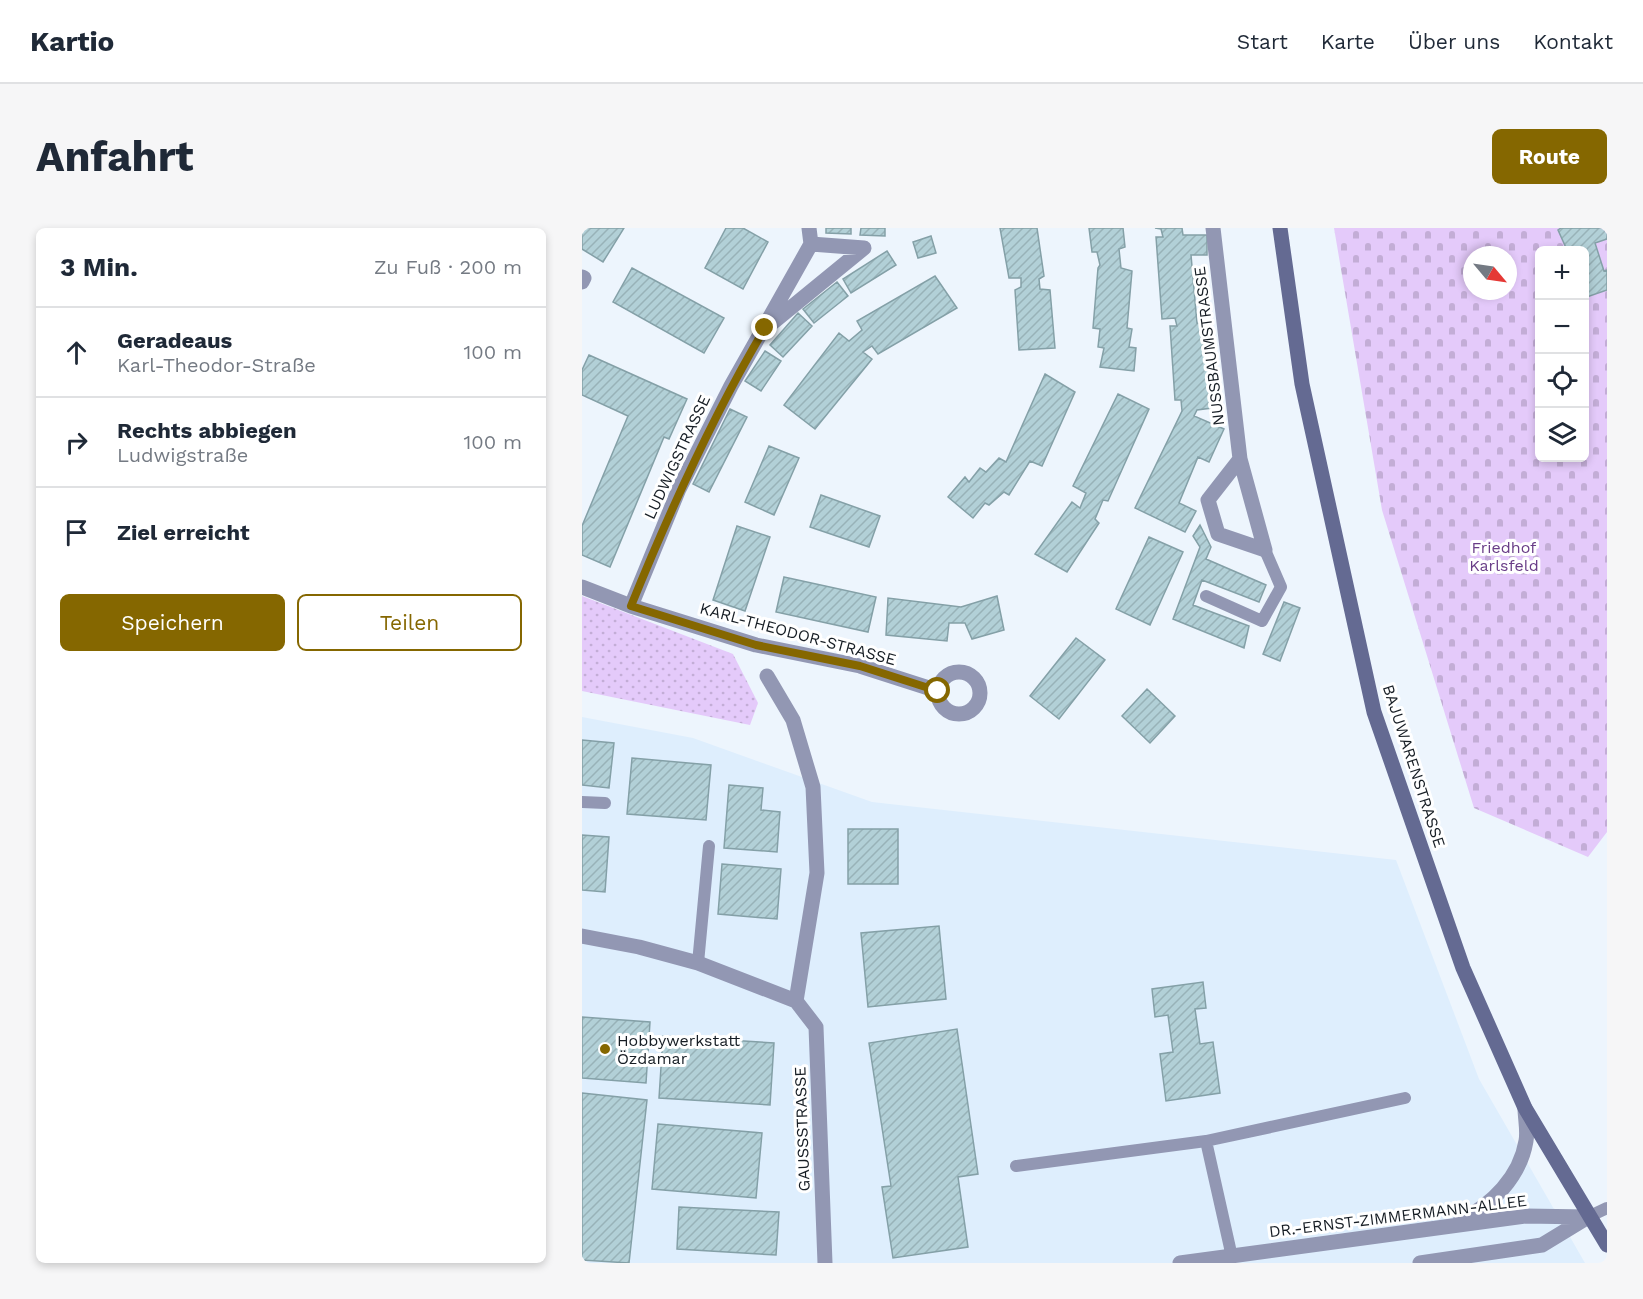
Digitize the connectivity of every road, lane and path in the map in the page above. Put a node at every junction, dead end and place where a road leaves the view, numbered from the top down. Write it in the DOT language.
graph roads {
  1 [pos="809,228"];
  2 [pos="1213,228"];
  3 [pos="1280,228"];
  4 [pos="811,244"];
  5 [pos="582,277"];
  6 [pos="582,282"];
  7 [pos="765,328"];
  8 [pos="1240,459"];
  9 [pos="1265,550"];
  10 [pos="582,587"];
  11 [pos="1206,596"];
  12 [pos="631,606"];
  13 [pos="767,676"];
  14 [pos="938,691"];
  15 [pos="582,802"];
  16 [pos="605,803"];
  17 [pos="709,846"];
  18 [pos="582,936"];
  19 [pos="698,963"];
  20 [pos="796,1001"];
  21 [pos="1405,1098"];
  22 [pos="1525,1108"];
  23 [pos="1206,1142"];
  24 [pos="1016,1166"];
  25 [pos="1607,1208"];
  26 [pos="1588,1217"];
  27 [pos="1449,1226"];
  28 [pos="1607,1245"];
  29 [pos="1230,1259"];
  30 [pos="825,1263"];
  31 [pos="1180,1263"];
  32 [pos="1420,1263"];
  1 -- 4 [label="street"];
  2 -- 8 [label="street, NUSSBAUMSTRASSE"];
  3 -- 22 [label="main road, BAJUWARENSTRASSE"];
  4 -- 7 [label="street, LUDWIGSTRASSE"];
  4 -- 7 [label="street, LUDWIGSTRASSE"];
  5 -- 6 [label="street"];
  7 -- 12 [label="street, LUDWIGSTRASSE"];
  8 -- 9 [label="street, NUSSBAUMSTRASSE"];
  8 -- 9 [label="street"];
  9 -- 11 [label="lane"];
  10 -- 12 [label="street, KARL-THEODOR-STRASSE"];
  12 -- 14 [label="street, KARL-THEODOR-STRASSE"];
  13 -- 20 [label="street"];
  15 -- 16 [label="lane"];
  17 -- 19 [label="lane"];
  18 -- 19 [label="street"];
  19 -- 20 [label="street"];
  20 -- 30 [label="street, GAUSSSTRASSE"];
  21 -- 23 [label="lane"];
  22 -- 26 [label="main road, BAJUWARENSTRASSE"];
  22 -- 27 [label="street"];
  23 -- 24 [label="lane"];
  23 -- 29 [label="lane"];
  25 -- 26 [label="lane"];
  26 -- 27 [label="street, DR.-ERNST-ZIMMERMANN-ALLEE"];
  26 -- 28 [label="main road, BAJUWARENSTRASSE"];
  26 -- 32 [label="street"];
  27 -- 29 [label="street, DR.-ERNST-ZIMMERMANN-ALLEE"];
  29 -- 31 [label="street, DR.-ERNST-ZIMMERMANN-ALLEE"];
}
